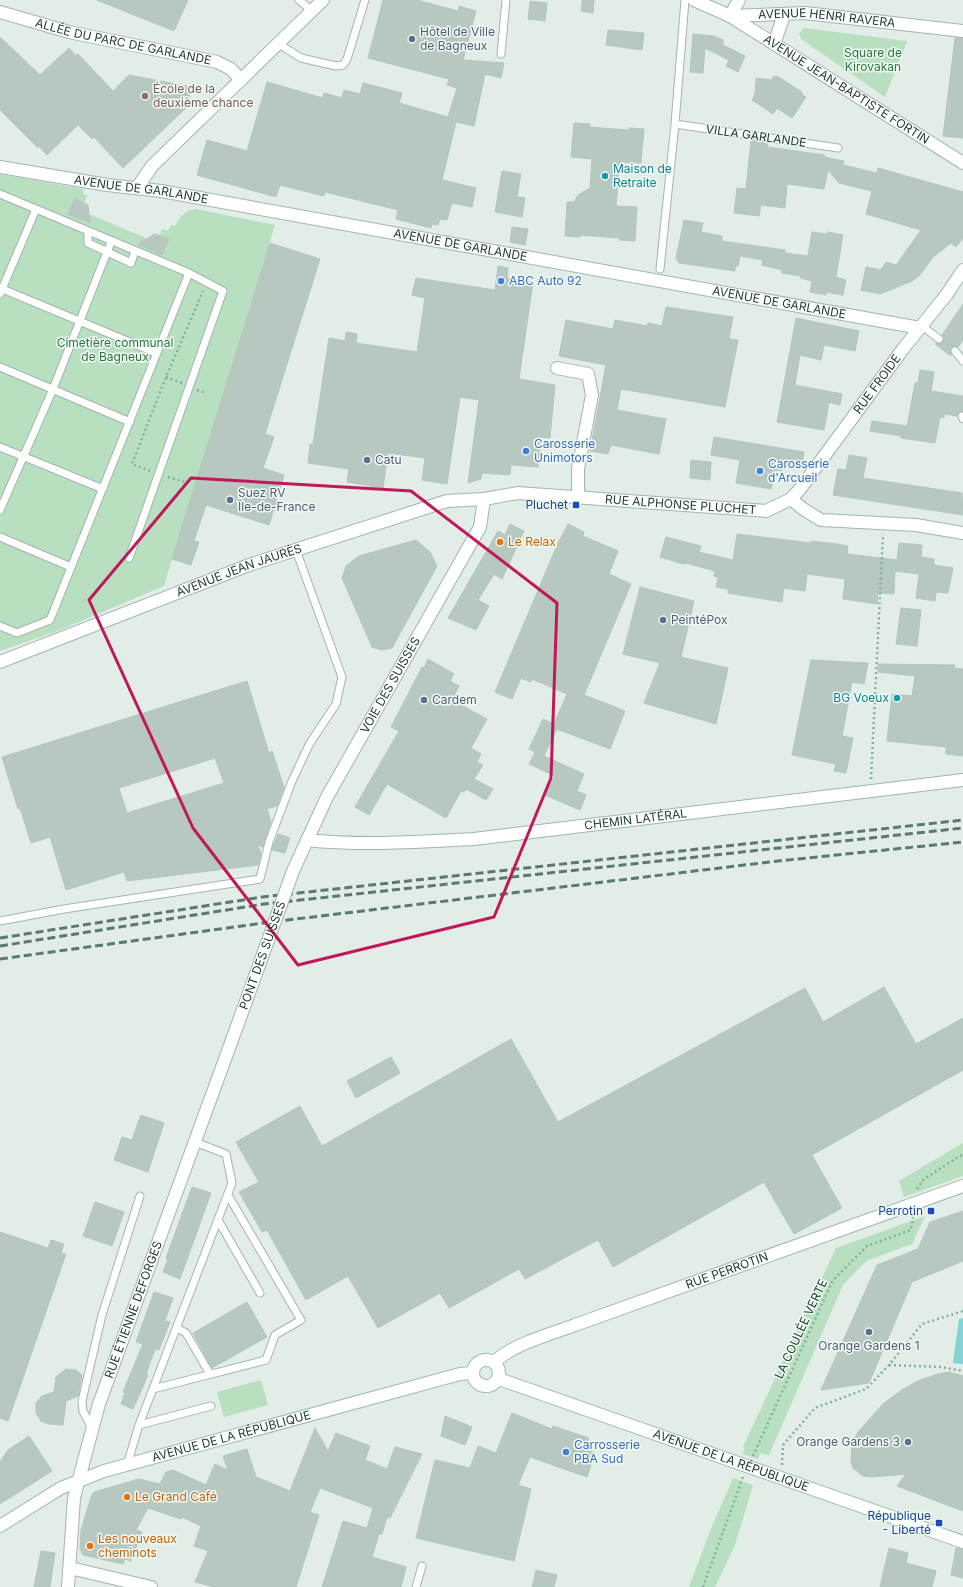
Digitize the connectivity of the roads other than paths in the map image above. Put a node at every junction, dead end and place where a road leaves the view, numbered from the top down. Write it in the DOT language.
graph roads {
  1 [pos="299,0"];
  2 [pos="323,0"];
  3 [pos="366,0"];
  4 [pos="506,0"];
  5 [pos="685,0"];
  6 [pos="694,0"];
  7 [pos="739,0"];
  8 [pos="312,11"];
  9 [pos="0,12"];
  10 [pos="784,15"];
  11 [pos="730,16"];
  12 [pos="963,31"];
  13 [pos="279,44"];
  14 [pos="774,44"];
  15 [pos="501,54"];
  16 [pos="241,80"];
  17 [pos="675,124"];
  18 [pos="838,148"];
  19 [pos="963,163"];
  20 [pos="0,167"];
  21 [pos="138,188"];
  22 [pos="0,194"];
  23 [pos="36,208"];
  24 [pos="88,232"];
  25 [pos="111,242"];
  26 [pos="135,251"];
  27 [pos="109,252"];
  28 [pos="660,269"];
  29 [pos="963,270"];
  30 [pos="189,274"];
  31 [pos="1,290"];
  32 [pos="80,322"];
  33 [pos="921,327"];
  34 [pos="939,338"];
  35 [pos="955,351"];
  36 [pos="156,353"];
  37 [pos="963,361"];
  38 [pos="0,367"];
  39 [pos="557,368"];
  40 [pos="53,389"];
  41 [pos="130,422"];
  42 [pos="0,447"];
  43 [pos="24,457"];
  44 [pos="103,489"];
  45 [pos="578,498"];
  46 [pos="484,499"];
  47 [pos="791,499"];
  48 [pos="0,510"];
  49 [pos="963,533"];
  50 [pos="0,537"];
  51 [pos="296,550"];
  52 [pos="129,558"];
  53 [pos="71,567"];
  54 [pos="0,626"];
  55 [pos="0,662"];
  56 [pos="963,780"];
  57 [pos="307,840"];
  58 [pos="293,871"];
  59 [pos="0,921"];
  60 [pos="232,1040"];
  61 [pos="196,1142"];
  62 [pos="963,1186"];
  63 [pos="228,1195"];
  64 [pos="140,1196"];
  65 [pos="218,1220"];
  66 [pos="260,1293"];
  67 [pos="176,1328"];
  68 [pos="494,1362"];
  69 [pos="473,1373"];
  70 [pos="210,1374"];
  71 [pos="499,1379"];
  72 [pos="153,1389"];
  73 [pos="211,1406"];
  74 [pos="139,1425"];
  75 [pos="92,1428"];
  76 [pos="127,1465"];
  77 [pos="79,1479"];
  78 [pos="0,1526"];
  79 [pos="963,1542"];
  80 [pos="422,1566"];
  81 [pos="70,1568"];
  82 [pos="68,1587"];
  83 [pos="151,1587"];
  84 [pos="416,1587"];
  1 -- 8 [label="lane"];
  2 -- 8 [label="street"];
  3 -- 13 [label="lane"];
  4 -- 15 [label="lane"];
  5 -- 17 [label="lane"];
  6 -- 11 [label="street, AVENUE HENRI RAVERA"];
  7 -- 11 [label="street"];
  8 -- 13 [label="street"];
  9 -- 16 [label="street, ALLÉE DU PARC DE GARLANDE"];
  10 -- 11 [label="street, AVENUE HENRI RAVERA"];
  10 -- 12 [label="street, AVENUE HENRI RAVERA"];
  10 -- 14 [label="street"];
  11 -- 14 [label="street, AVENUE JEAN-BAPTISTE FORTIN"];
  13 -- 16 [label="street"];
  14 -- 19 [label="street, AVENUE JEAN-BAPTISTE FORTIN"];
  16 -- 21 [label="street"];
  17 -- 18 [label="lane, VILLA GARLANDE"];
  17 -- 28 [label="lane"];
  20 -- 21 [label="street, AVENUE DE GARLANDE"];
  21 -- 33 [label="street, AVENUE DE GARLANDE"];
  22 -- 23 [label="lane"];
  23 -- 24 [label="lane"];
  23 -- 31 [label="lane"];
  24 -- 25 [label="lane"];
  24 -- 27 [label="lane"];
  25 -- 26 [label="lane"];
  25 -- 27 [label="lane"];
  26 -- 27 [label="lane"];
  26 -- 30 [label="lane"];
  27 -- 32 [label="lane"];
  29 -- 33 [label="street, RUE FROIDE"];
  30 -- 36 [label="lane"];
  30 -- 52 [label="lane"];
  31 -- 32 [label="lane"];
  32 -- 36 [label="lane"];
  32 -- 40 [label="lane"];
  33 -- 34 [label="lane"];
  33 -- 47 [label="street, RUE FROIDE"];
  35 -- 37 [label="lane"];
  36 -- 41 [label="lane"];
  38 -- 40 [label="lane"];
  39 -- 45 [label="street"];
  40 -- 41 [label="lane"];
  40 -- 43 [label="lane"];
  41 -- 44 [label="lane"];
  42 -- 43 [label="lane"];
  43 -- 44 [label="lane"];
  43 -- 48 [label="lane"];
  44 -- 53 [label="lane"];
  45 -- 46 [label="street, RUE ALPHONSE PLUCHET"];
  45 -- 47 [label="street, RUE ALPHONSE PLUCHET"];
  46 -- 51 [label="street, AVENUE JEAN JAURÈS"];
  46 -- 57 [label="street, VOIE DES SUISSES"];
  47 -- 49 [label="street"];
  50 -- 53 [label="lane"];
  51 -- 55 [label="street, AVENUE JEAN JAURÈS"];
  51 -- 59 [label="lane"];
  53 -- 54 [label="lane"];
  56 -- 57 [label="street, CHEMIN LATÉRAL"];
  57 -- 58 [label="street, VOIE DES SUISSES"];
  58 -- 60 [label="street, PONT DES SUISSES, bridge"];
  60 -- 61 [label="street, RUE ÉTIENNE DEFORGES"];
  61 -- 63 [label="lane"];
  61 -- 75 [label="street, RUE ÉTIENNE DEFORGES"];
  62 -- 68 [label="street, RUE PERROTIN"];
  63 -- 65 [label="lane"];
  63 -- 70 [label="lane"];
  64 -- 75 [label="lane"];
  65 -- 66 [label="lane"];
  65 -- 67 [label="lane"];
  67 -- 70 [label="lane"];
  67 -- 72 [label="lane"];
  68 -- 69 [label="street"];
  68 -- 71 [label="street"];
  69 -- 71 [label="street"];
  69 -- 76 [label="street, AVENUE DE LA RÉPUBLIQUE"];
  70 -- 72 [label="lane"];
  71 -- 79 [label="street, AVENUE DE LA RÉPUBLIQUE"];
  72 -- 74 [label="lane"];
  73 -- 74 [label="lane"];
  74 -- 76 [label="lane"];
  75 -- 77 [label="street, RUE ÉTIENNE DEFORGES"];
  76 -- 77 [label="street, AVENUE DE LA RÉPUBLIQUE"];
  77 -- 78 [label="street, AVENUE DE LA RÉPUBLIQUE"];
  77 -- 81 [label="street, RUE ÉTIENNE DEFORGES"];
  80 -- 84 [label="lane"];
  81 -- 82 [label="street, RUE ÉTIENNE DEFORGES"];
  81 -- 83 [label="street"];
}
